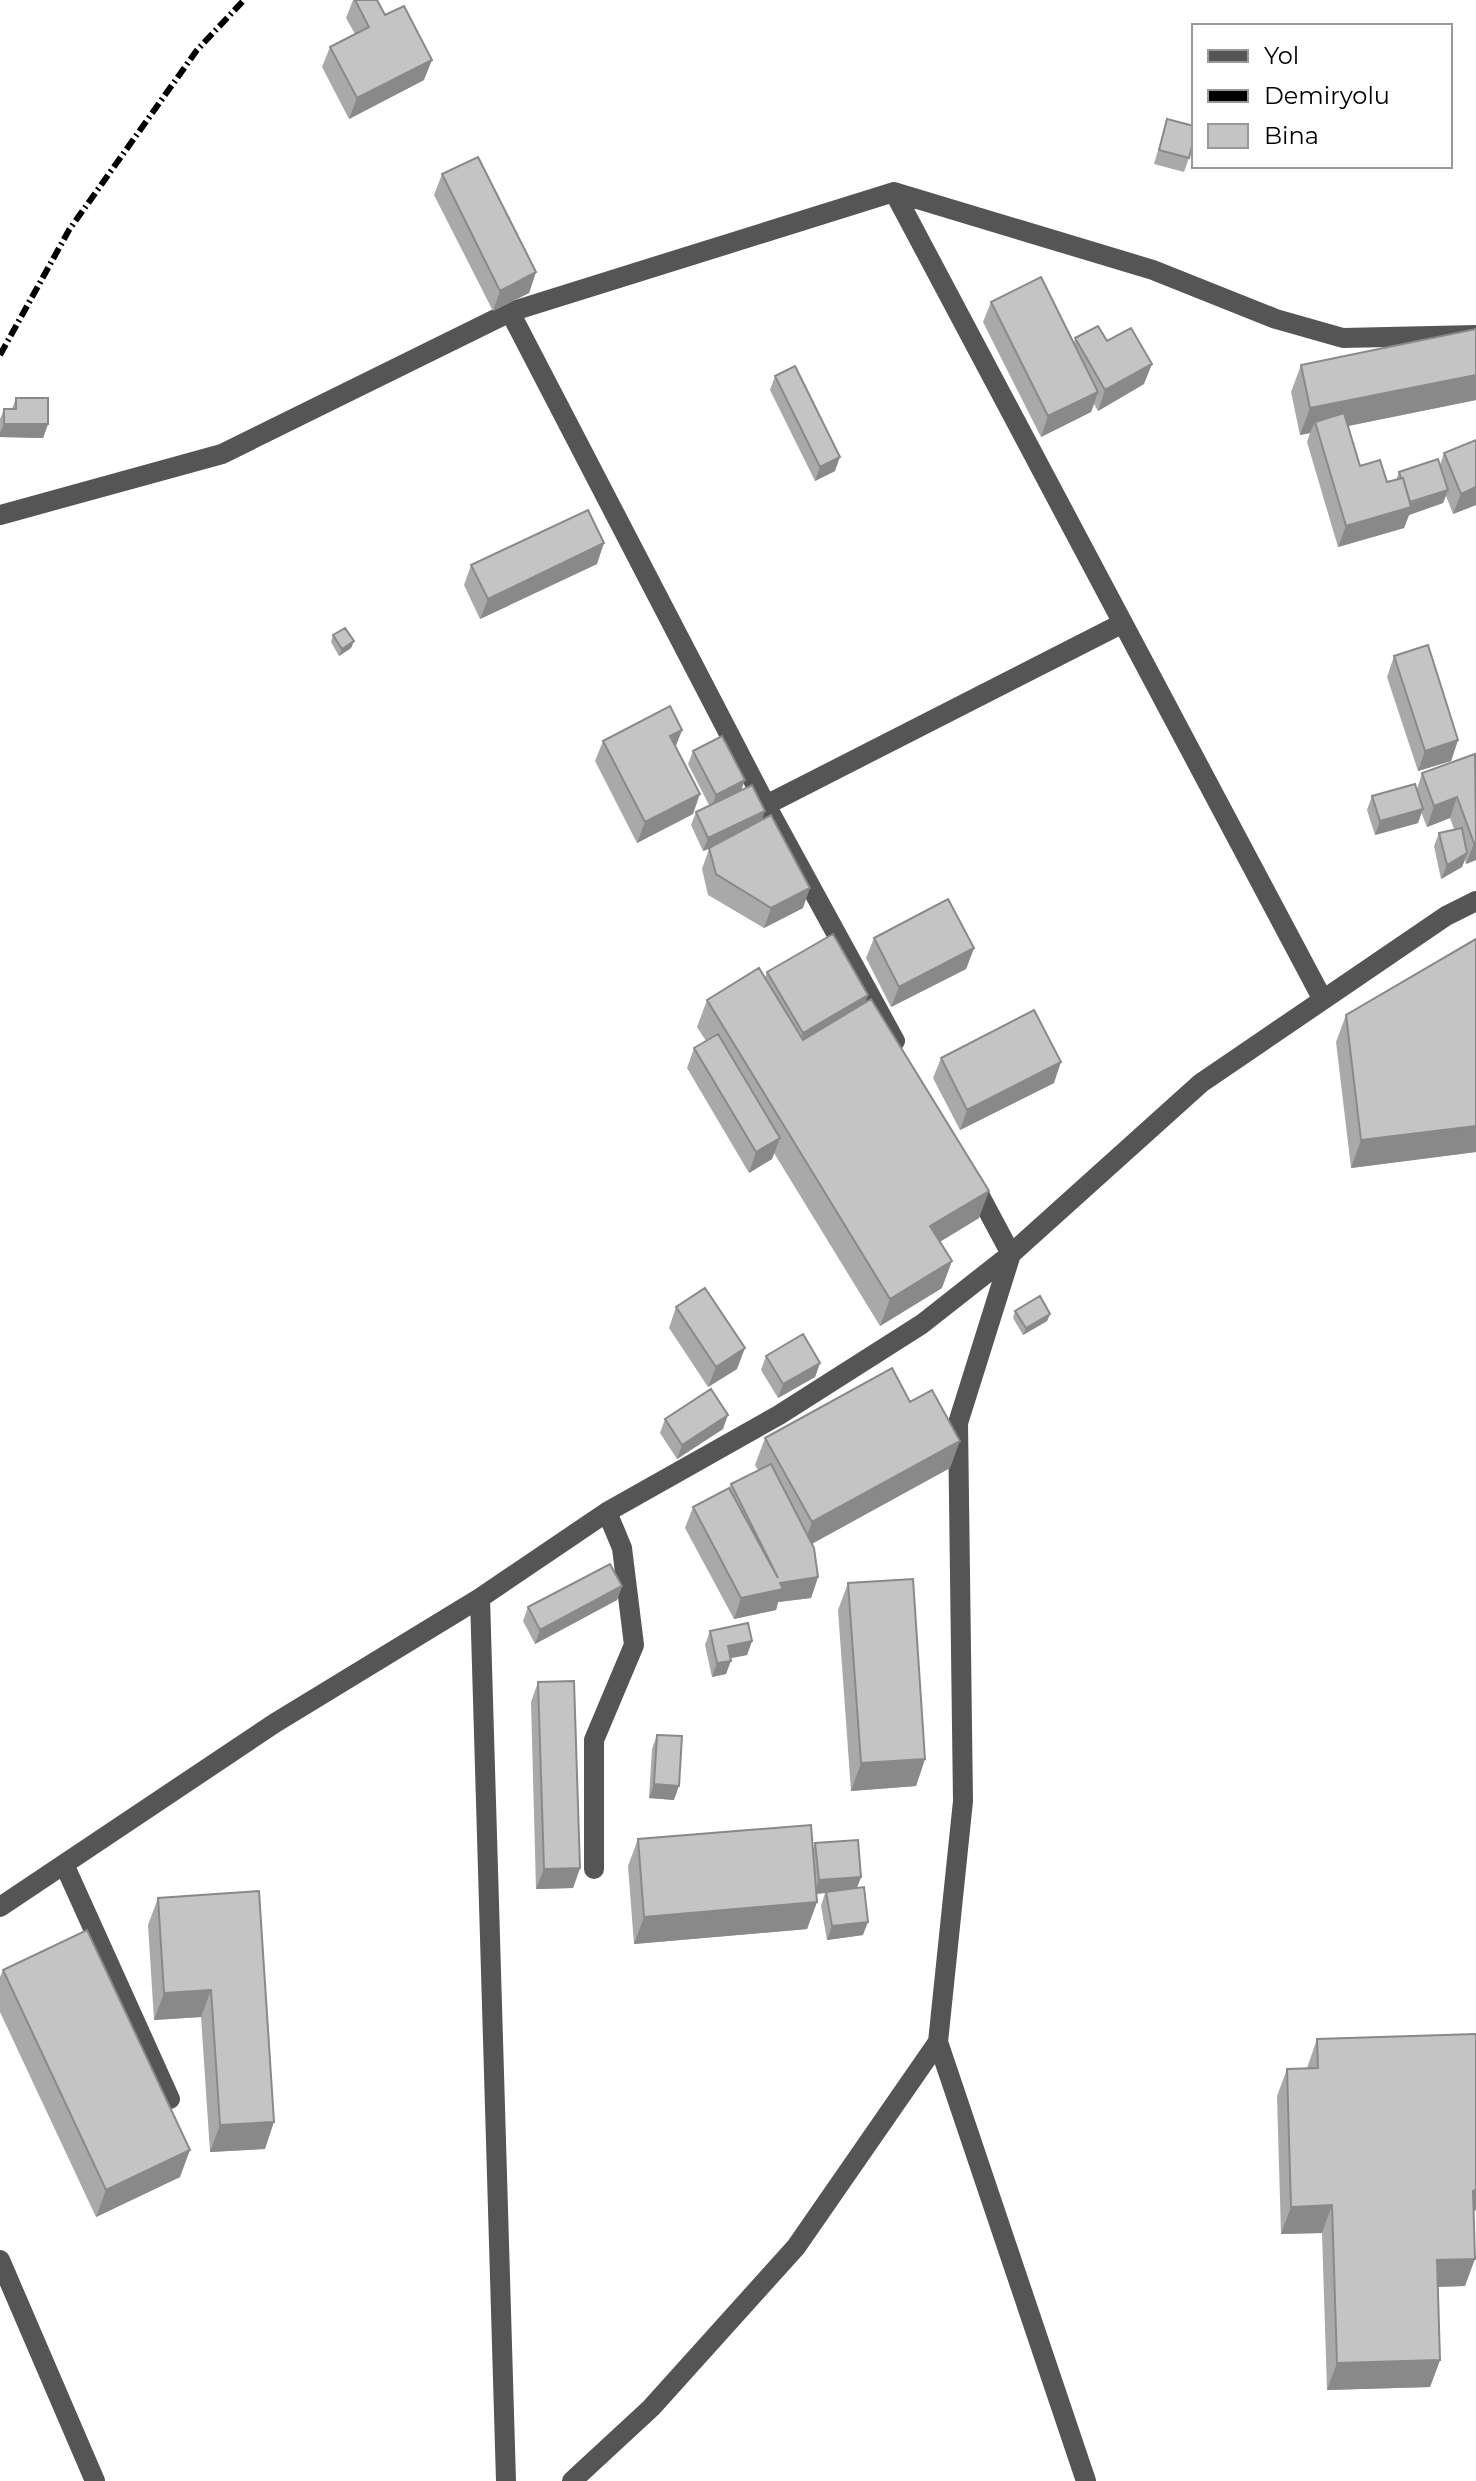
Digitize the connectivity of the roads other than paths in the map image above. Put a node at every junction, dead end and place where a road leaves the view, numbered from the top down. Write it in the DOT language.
graph roads {
  1 [pos="894,192"];
  2 [pos="510,312"];
  3 [pos="1476,335"];
  4 [pos="0,515"];
  5 [pos="1123,623"];
  6 [pos="766,805"];
  7 [pos="1476,901"];
  8 [pos="1323,1000"];
  9 [pos="904,1058"];
  10 [pos="965,1170"];
  11 [pos="1011,1254"];
  12 [pos="607,1512"];
  13 [pos="480,1598"];
  14 [pos="64,1864"];
  15 [pos="594,1869"];
  16 [pos="0,1907"];
  17 [pos="938,2042"];
  18 [pos="170,2099"];
  19 [pos="0,2260"];
  20 [pos="95,2481"];
  21 [pos="506,2481"];
  22 [pos="572,2481"];
  23 [pos="1086,2481"];
  1 -- 2 [label="street"];
  1 -- 3 [label="street"];
  1 -- 5 [label="street"];
  2 -- 4 [label="street"];
  2 -- 6 [label="street"];
  5 -- 6 [label="street"];
  5 -- 8 [label="street"];
  6 -- 9 [label="street"];
  7 -- 8 [label="street"];
  8 -- 11 [label="street"];
  10 -- 11 [label="street"];
  11 -- 12 [label="street"];
  11 -- 17 [label="street"];
  12 -- 13 [label="street"];
  12 -- 15 [label="street"];
  13 -- 14 [label="street"];
  13 -- 21 [label="street"];
  14 -- 16 [label="street"];
  14 -- 18 [label="street"];
  17 -- 22 [label="street"];
  17 -- 23 [label="street"];
  19 -- 20 [label="street"];
}
